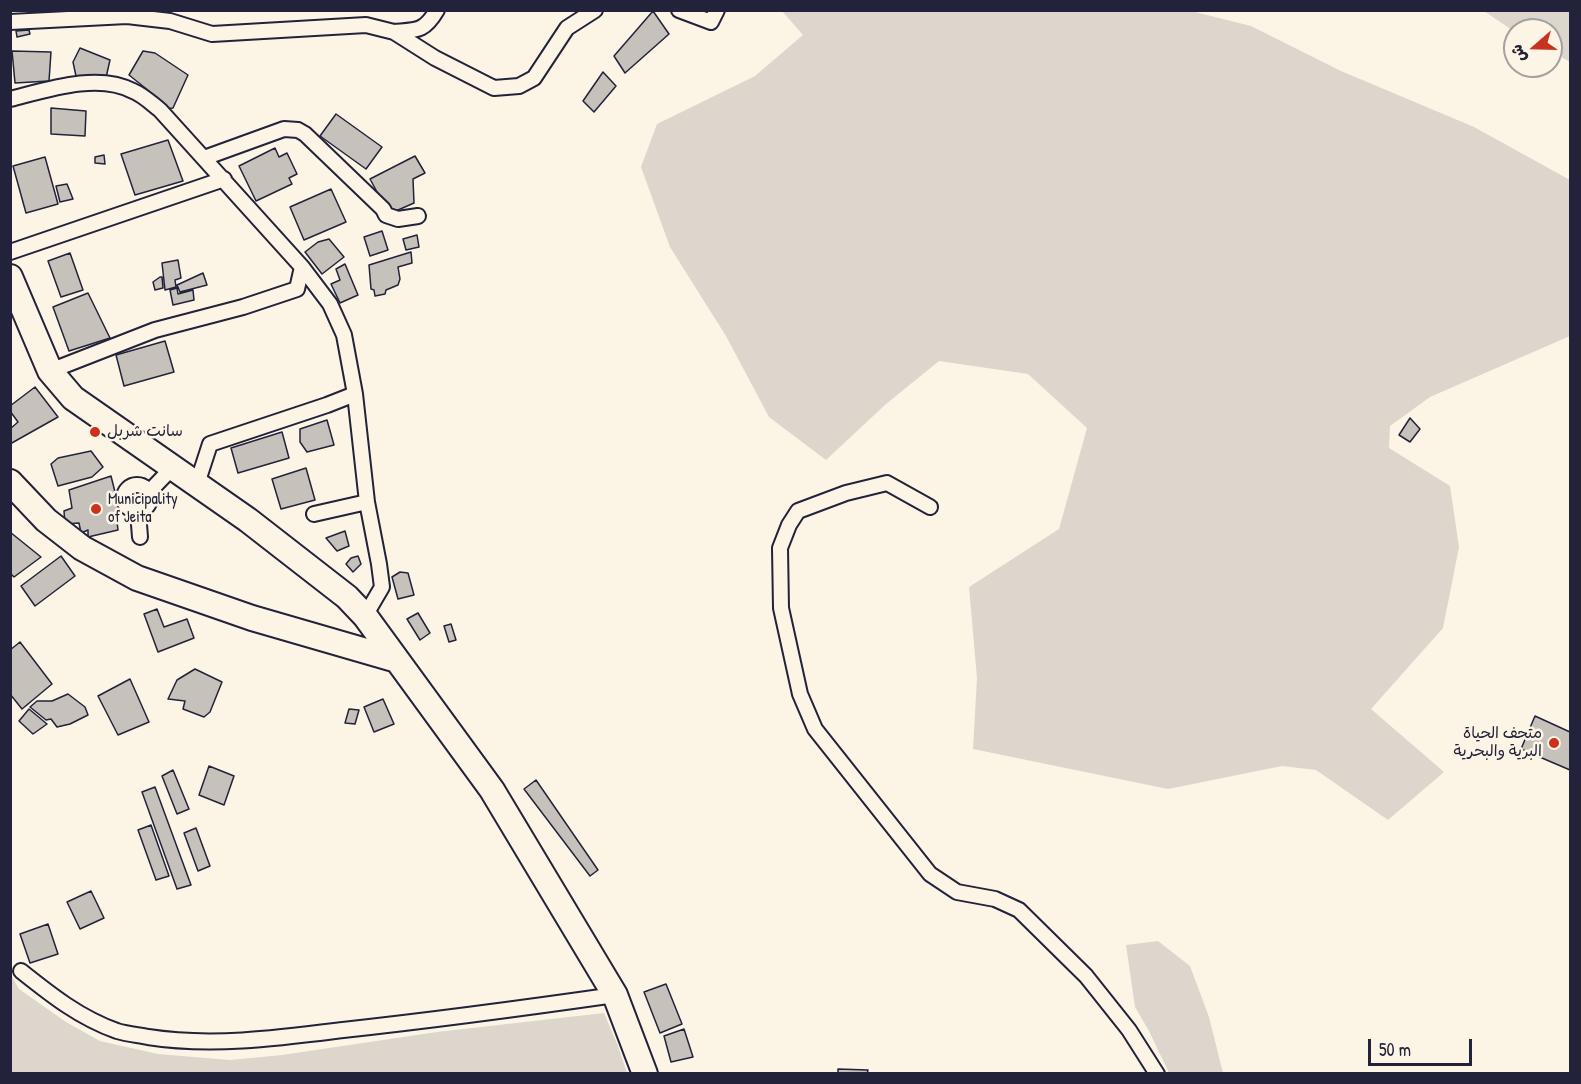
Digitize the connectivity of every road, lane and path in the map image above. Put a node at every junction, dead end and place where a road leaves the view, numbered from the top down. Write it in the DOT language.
graph roads {
  1 [pos="437,10"];
  2 [pos="595,10"];
  3 [pos="679,10"];
  4 [pos="717,10"];
  5 [pos="10,22"];
  6 [pos="394,32"];
  7 [pos="10,99"];
  8 [pos="204,158"];
  9 [pos="224,179"];
  10 [pos="418,216"];
  11 [pos="10,252"];
  12 [pos="302,267"];
  13 [pos="10,277"];
  14 [pos="50,370"];
  15 [pos="355,394"];
  16 [pos="173,467"];
  17 [pos="10,482"];
  18 [pos="197,484"];
  19 [pos="149,492"];
  20 [pos="367,502"];
  21 [pos="930,507"];
  22 [pos="138,512"];
  23 [pos="314,514"];
  24 [pos="140,537"];
  25 [pos="365,616"];
  26 [pos="340,645"];
  27 [pos="397,660"];
  28 [pos="21,971"];
  29 [pos="615,995"];
  30 [pos="645,1074"];
  31 [pos="1157,1074"];
  1 -- 6 [label="street"];
  2 -- 6 [label="street"];
  3 -- 4 [label="street"];
  5 -- 6 [label="street"];
  7 -- 8 [label="street"];
  8 -- 9 [label="street"];
  8 -- 10 [label="street"];
  9 -- 11 [label="street"];
  9 -- 12 [label="street"];
  12 -- 14 [label="street"];
  12 -- 15 [label="street"];
  13 -- 14 [label="highway"];
  14 -- 16 [label="highway"];
  15 -- 18 [label="street"];
  15 -- 20 [label="street"];
  16 -- 18 [label="highway"];
  16 -- 19 [label="street"];
  17 -- 26 [label="highway"];
  18 -- 25 [label="highway"];
  19 -- 22 [label="street"];
  19 -- 22 [label="street"];
  20 -- 23 [label="street"];
  20 -- 25 [label="street"];
  21 -- 31 [label="street"];
  22 -- 24 [label="street"];
  25 -- 26 [label="highway"];
  25 -- 27 [label="highway"];
  26 -- 27 [label="highway"];
  27 -- 29 [label="highway"];
  28 -- 29 [label="street"];
  29 -- 30 [label="highway"];
}
